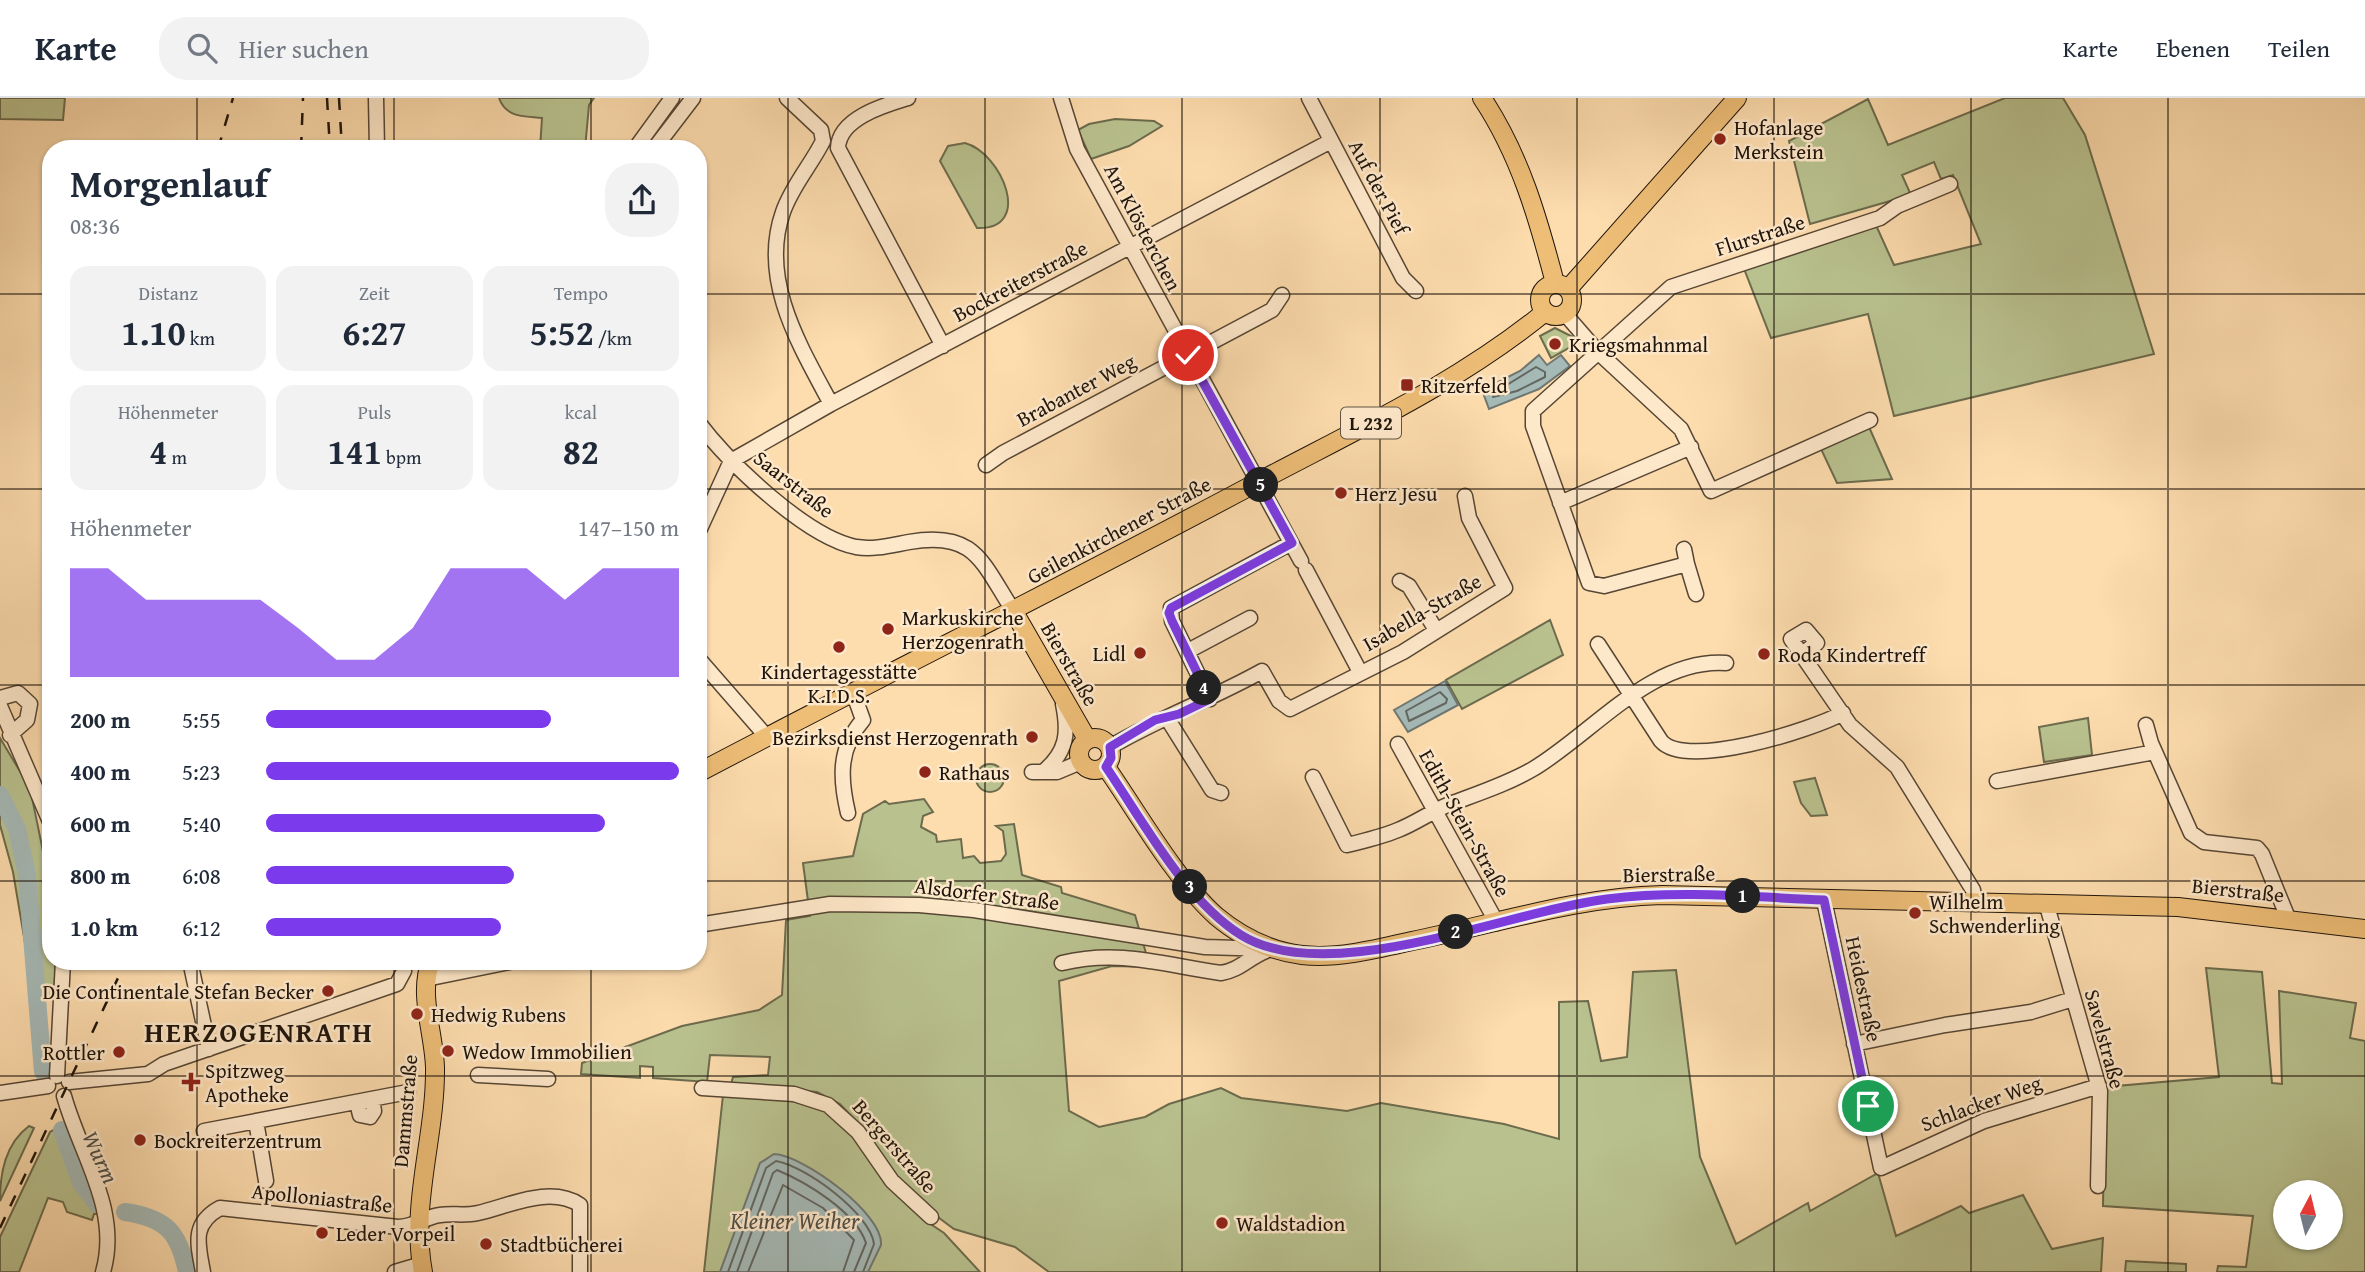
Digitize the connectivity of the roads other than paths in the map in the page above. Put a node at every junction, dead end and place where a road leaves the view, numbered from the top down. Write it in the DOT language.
graph roads {
  1 [pos="376,98"];
  2 [pos="672,98"];
  3 [pos="693,98"];
  4 [pos="787,98"];
  5 [pos="1061,98"];
  6 [pos="1309,98"];
  7 [pos="1482,98"];
  8 [pos="1737,98"];
  9 [pos="903,99"];
  10 [pos="377,140"];
  11 [pos="642,140"];
  12 [pos="661,140"];
  13 [pos="1331,141"];
  14 [pos="1950,184"];
  15 [pos="1129,247"];
  16 [pos="1562,286"];
  17 [pos="1416,291"];
  18 [pos="1282,295"];
  19 [pos="1545,312"];
  20 [pos="1565,314"];
  21 [pos="943,346"];
  22 [pos="1599,353"];
  23 [pos="1188,355"];
  24 [pos="831,404"];
  25 [pos="1870,420"];
  26 [pos="707,433"];
  27 [pos="1691,447"];
  28 [pos="731,461"];
  29 [pos="986,465"];
  30 [pos="1259,482"];
  31 [pos="1465,496"];
  32 [pos="1560,503"];
  33 [pos="707,513"];
  34 [pos="1292,543"];
  35 [pos="1399,581"];
  36 [pos="1696,594"];
  37 [pos="1013,612"];
  38 [pos="1250,618"];
  39 [pos="1436,630"];
  40 [pos="1598,644"];
  41 [pos="1188,651"];
  42 [pos="1802,654"];
  43 [pos="1726,663"];
  44 [pos="707,668"];
  45 [pos="1360,672"];
  46 [pos="1059,689"];
  47 [pos="853,692"];
  48 [pos="1630,696"];
  49 [pos="0,698"];
  50 [pos="1210,699"];
  51 [pos="0,706"];
  52 [pos="1843,713"];
  53 [pos="1167,718"];
  54 [pos="2146,725"];
  55 [pos="10,735"];
  56 [pos="766,736"];
  57 [pos="1087,739"];
  58 [pos="1398,744"];
  59 [pos="1110,747"];
  60 [pos="2155,752"];
  61 [pos="1081,762"];
  62 [pos="1106,767"];
  63 [pos="707,768"];
  64 [pos="1313,777"];
  65 [pos="1997,781"];
  66 [pos="1221,793"];
  67 [pos="42,804"];
  68 [pos="1435,811"];
  69 [pos="848,813"];
  70 [pos="1824,900"];
  71 [pos="1975,904"];
  72 [pos="2047,906"];
  73 [pos="2288,918"];
  74 [pos="1497,923"];
  75 [pos="707,924"];
  76 [pos="2365,929"];
  77 [pos="1270,949"];
  78 [pos="1062,963"];
  79 [pos="63,970"];
  80 [pos="192,970"];
  81 [pos="404,970"];
  82 [pos="428,970"];
  83 [pos="469,970"];
  84 [pos="426,979"];
  85 [pos="2073,999"];
  86 [pos="1854,1044"];
  87 [pos="209,1049"];
  88 [pos="478,1075"];
  89 [pos="548,1079"];
  90 [pos="60,1085"];
  91 [pos="2099,1086"];
  92 [pos="702,1088"];
  93 [pos="408,1092"];
  94 [pos="0,1093"];
  95 [pos="257,1121"];
  96 [pos="204,1131"];
  97 [pos="1881,1168"];
  98 [pos="267,1181"];
  99 [pos="2098,1186"];
  100 [pos="931,1217"];
  101 [pos="420,1224"];
  102 [pos="423,1268"];
  103 [pos="103,1272"];
  104 [pos="203,1272"];
  105 [pos="395,1272"];
  106 [pos="580,1272"];
  1 -- 10 [label="street"];
  2 -- 11 [label="street"];
  3 -- 12 [label="street"];
  4 -- 24 [label="street"];
  5 -- 15 [label="street, Am Klösterchen"];
  6 -- 13 [label="street, Auf der Pief"];
  7 -- 16 [label="main road"];
  8 -- 16 [label="main road"];
  9 -- 21 [label="street"];
  13 -- 15 [label="street, Bockreiterstraße"];
  13 -- 17 [label="street, Auf der Pief"];
  14 -- 22 [label="street, Flurstraße"];
  15 -- 21 [label="street, Bockreiterstraße"];
  15 -- 23 [label="street, Am Klösterchen"];
  16 -- 19 [label="main road"];
  16 -- 20 [label="main road"];
  18 -- 23 [label="street, Brabanter Weg"];
  19 -- 20 [label="main road"];
  19 -- 30 [label="main road, Geilenkirchener Straße / L 232"];
  20 -- 22 [label="street"];
  21 -- 24 [label="street, Bockreiterstraße"];
  22 -- 27 [label="street"];
  22 -- 32 [label="street, Flurstraße"];
  23 -- 29 [label="street, Brabanter Weg"];
  23 -- 30 [label="street, Am Klösterchen"];
  24 -- 28 [label="street, Bockreiterstraße"];
  25 -- 27 [label="street"];
  26 -- 28 [label="street, Saarstraße"];
  27 -- 32 [label="street"];
  28 -- 33 [label="street"];
  28 -- 37 [label="street, Saarstraße"];
  30 -- 34 [label="street, Am Klösterchen"];
  30 -- 37 [label="main road, Geilenkirchener Straße / L 232"];
  31 -- 39 [label="street, Isabella-Straße"];
  32 -- 36 [label="street"];
  34 -- 41 [label="street"];
  34 -- 45 [label="street, Am Klösterchen"];
  35 -- 39 [label="street"];
  37 -- 46 [label="main road, Bierstraße"];
  37 -- 47 [label="main road, Geilenkirchener Straße / L 232"];
  38 -- 41 [label="street"];
  39 -- 45 [label="street, Isabella-Straße"];
  40 -- 48 [label="street"];
  41 -- 50 [label="street"];
  42 -- 52 [label="street"];
  43 -- 48 [label="street"];
  44 -- 56 [label="street"];
  45 -- 50 [label="street, Isabella-Straße"];
  46 -- 57 [label="main road, Bierstraße"];
  46 -- 61 [label="street"];
  47 -- 56 [label="main road, Geilenkirchener Straße / L 232"];
  47 -- 69 [label="street"];
  48 -- 52 [label="street"];
  48 -- 68 [label="street"];
  49 -- 55 [label="street"];
  50 -- 53 [label="street"];
  51 -- 55 [label="street"];
  52 -- 71 [label="street"];
  53 -- 59 [label="street"];
  53 -- 66 [label="street"];
  54 -- 60 [label="street"];
  55 -- 67 [label="street"];
  56 -- 63 [label="main road, Geilenkirchener Straße / L 232"];
  57 -- 59 [label="main road"];
  57 -- 61 [label="main road"];
  58 -- 68 [label="street, Edith-Stein-Straße"];
  59 -- 62 [label="main road"];
  60 -- 65 [label="street"];
  60 -- 73 [label="street"];
  61 -- 62 [label="main road"];
  62 -- 77 [label="main road, Bierstraße"];
  64 -- 68 [label="street"];
  68 -- 74 [label="street, Edith-Stein-Straße"];
  70 -- 71 [label="main road, Bierstraße"];
  70 -- 74 [label="main road, Bierstraße"];
  70 -- 86 [label="street, Heidestraße"];
  71 -- 72 [label="main road, Bierstraße"];
  72 -- 73 [label="main road, Bierstraße"];
  72 -- 85 [label="street, Savelstraße"];
  73 -- 76 [label="main road, Bierstraße"];
  74 -- 77 [label="main road, Bierstraße"];
  75 -- 77 [label="street, Alsdorfer Straße"];
  77 -- 78 [label="street"];
  79 -- 90 [label="street"];
  80 -- 87 [label="street"];
  81 -- 87 [label="street"];
  82 -- 84 [label="main road, Dammstraße"];
  83 -- 84 [label="street"];
  84 -- 101 [label="main road, Dammstraße"];
  85 -- 86 [label="street"];
  85 -- 91 [label="street, Savelstraße"];
  86 -- 97 [label="street, Heidestraße"];
  87 -- 90 [label="street"];
  88 -- 89 [label="street"];
  90 -- 94 [label="street"];
  90 -- 103 [label="street"];
  91 -- 97 [label="street, Schlacker Weg"];
  91 -- 99 [label="street, Savelstraße"];
  92 -- 100 [label="street, Bergerstraße"];
  93 -- 95 [label="street"];
  95 -- 96 [label="street"];
  95 -- 98 [label="street"];
  101 -- 102 [label="main road, Dammstraße"];
  101 -- 104 [label="street, Apolloniastraße"];
  101 -- 106 [label="street, Apolloniastraße"];
  102 -- 105 [label="street"];
}
